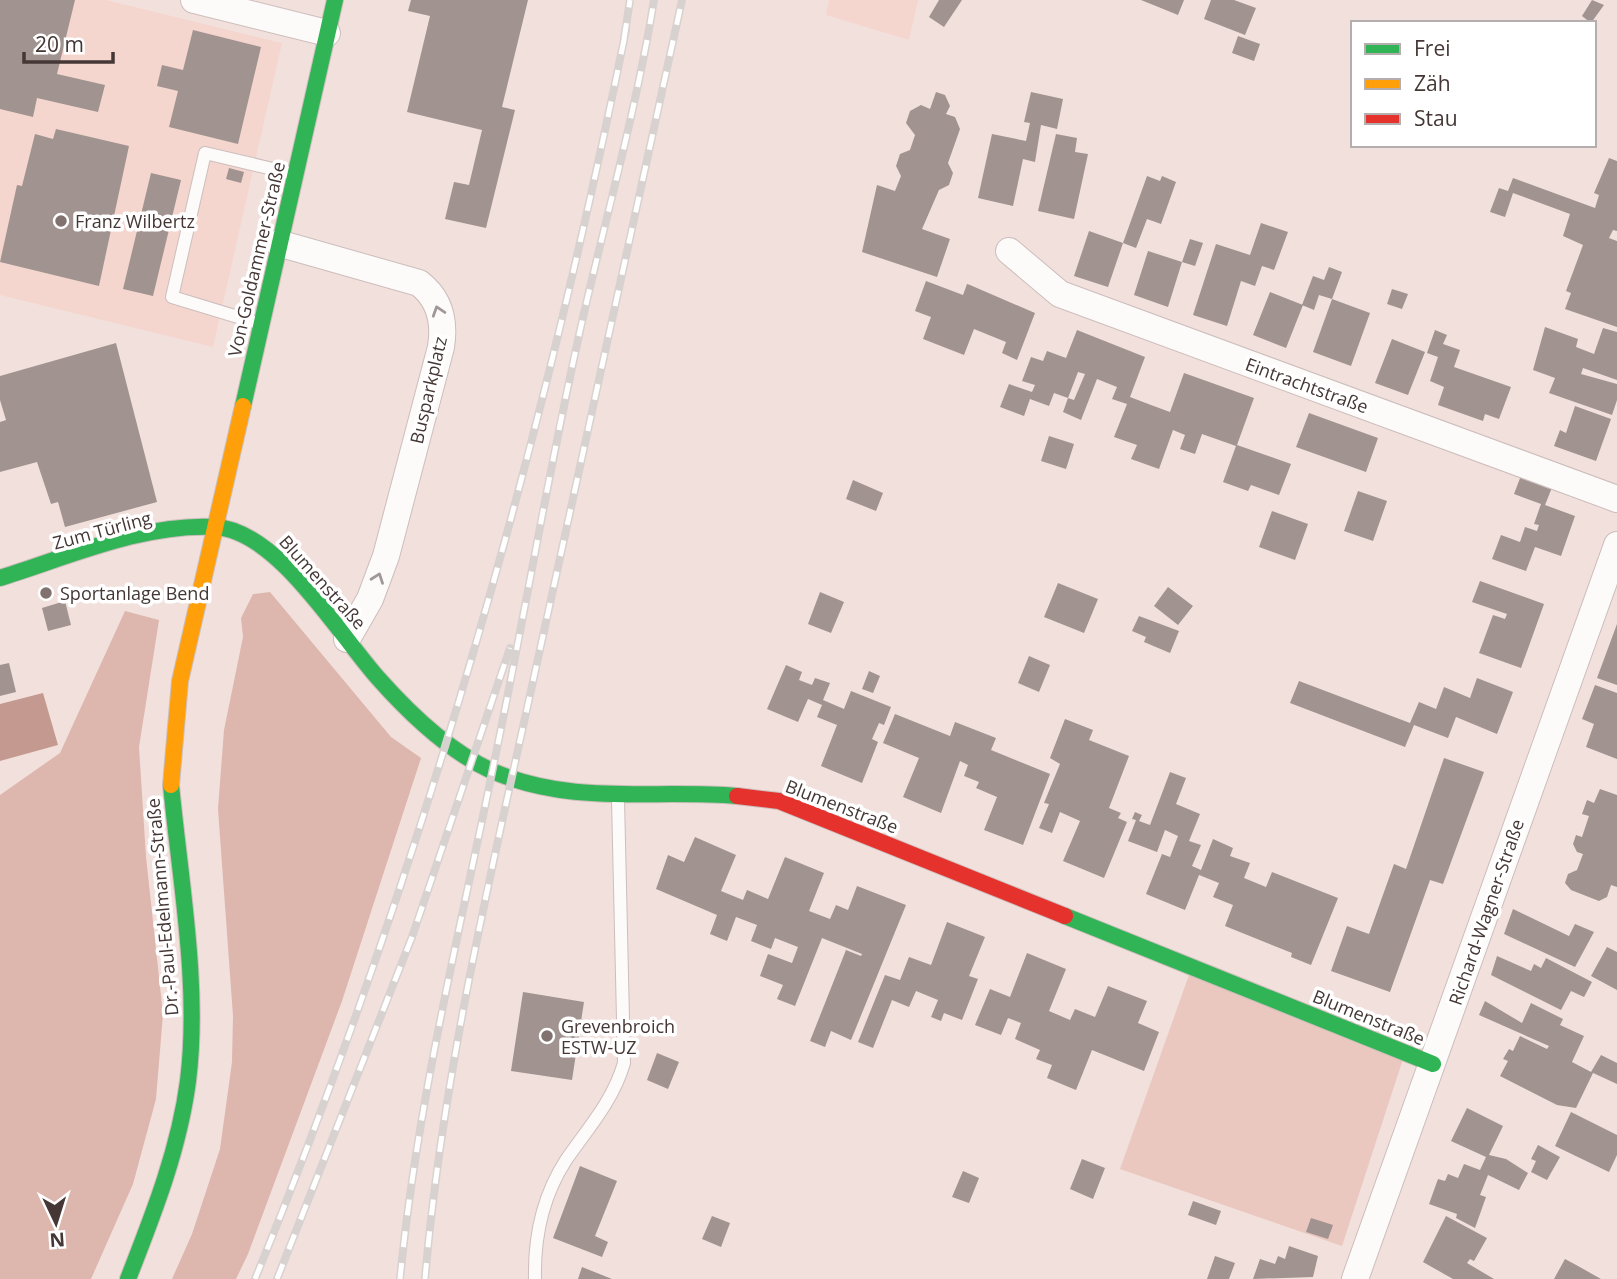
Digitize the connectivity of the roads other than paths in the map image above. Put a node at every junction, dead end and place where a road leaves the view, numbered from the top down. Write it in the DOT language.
graph roads {
  1 [pos="194,0"];
  2 [pos="335,0"];
  3 [pos="327,33"];
  4 [pos="294,174"];
  5 [pos="278,243"];
  6 [pos="1009,251"];
  7 [pos="261,324"];
  8 [pos="1617,499"];
  9 [pos="216,527"];
  10 [pos="1617,545"];
  11 [pos="0,578"];
  12 [pos="347,639"];
  13 [pos="618,795"];
  14 [pos="1433,1064"];
  15 [pos="128,1279"];
  16 [pos="535,1279"];
  17 [pos="1355,1279"];
  1 -- 3 [label="street"];
  2 -- 3 [label="street, Von-Goldammer-Straße"];
  3 -- 4 [label="street, Von-Goldammer-Straße"];
  4 -- 5 [label="street, Von-Goldammer-Straße"];
  4 -- 7 [label="lane"];
  5 -- 7 [label="street, Von-Goldammer-Straße"];
  12 -- 5 [label="street, Busparkplatz, one-way"];
  6 -- 8 [label="street, Eintrachtstraße"];
  7 -- 9 [label="street, Von-Goldammer-Straße"];
  9 -- 11 [label="street, Zum Türling"];
  9 -- 12 [label="street, Blumenstraße"];
  9 -- 15 [label="street, Dr.-Paul-Edelmann-Straße"];
  10 -- 14 [label="street, Richard-Wagner-Straße"];
  12 -- 13 [label="street, Blumenstraße"];
  13 -- 14 [label="street, Blumenstraße"];
  13 -- 16 [label="lane"];
  14 -- 17 [label="street, Richard-Wagner-Straße"];
}
